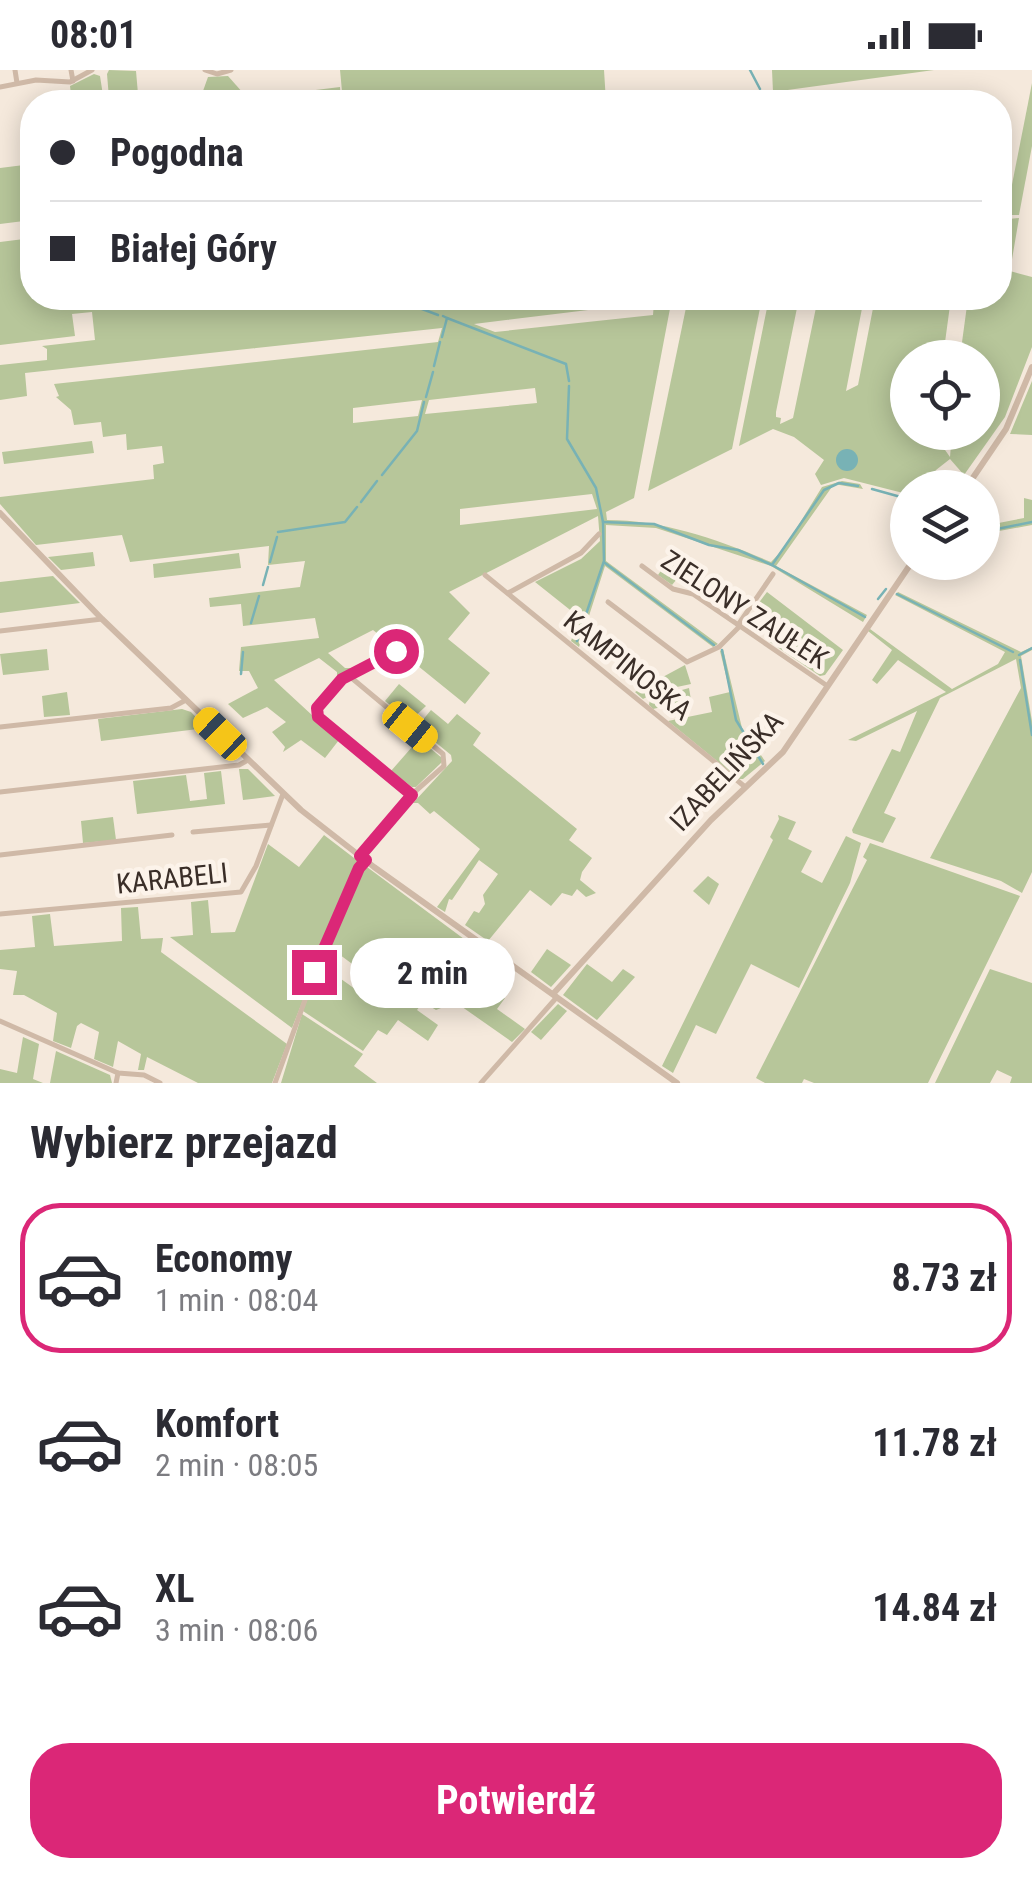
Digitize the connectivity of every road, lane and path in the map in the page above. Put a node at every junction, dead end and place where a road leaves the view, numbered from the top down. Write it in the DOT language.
graph roads {
  1 [pos="15,70"];
  2 [pos="72,70"];
  3 [pos="92,70"];
  4 [pos="206,70"];
  5 [pos="232,70"];
  6 [pos="73,81"];
  7 [pos="17,84"];
  8 [pos="0,87"];
  9 [pos="1032,367"];
  10 [pos="978,470"];
  11 [pos="0,513"];
  12 [pos="599,534"];
  13 [pos="642,566"];
  14 [pos="773,574"];
  15 [pos="486,575"];
  16 [pos="899,580"];
  17 [pos="508,593"];
  18 [pos="608,602"];
  19 [pos="102,619"];
  20 [pos="739,625"];
  21 [pos="0,631"];
  22 [pos="396,651"];
  23 [pos="348,676"];
  24 [pos="826,685"];
  25 [pos="186,700"];
  26 [pos="0,727"];
  27 [pos="248,760"];
  28 [pos="744,786"];
  29 [pos="0,792"];
  30 [pos="283,794"];
  31 [pos="412,795"];
  32 [pos="270,825"];
  33 [pos="193,832"];
  34 [pos="172,834"];
  35 [pos="0,855"];
  36 [pos="363,858"];
  37 [pos="0,914"];
  38 [pos="555,996"];
  39 [pos="0,1022"];
  40 [pos="118,1073"];
  41 [pos="116,1083"];
  42 [pos="160,1083"];
  43 [pos="276,1083"];
  44 [pos="481,1083"];
  45 [pos="677,1083"];
  1 -- 7 [label="street"];
  2 -- 6 [label="street"];
  3 -- 6 [label="street"];
  4 -- 5 [label="street"];
  6 -- 7 [label="street"];
  7 -- 8 [label="street"];
  9 -- 10 [label="street"];
  11 -- 19 [label="street"];
  12 -- 17 [label="street"];
  13 -- 20 [label="street, ZIELONY ZAUŁEK"];
  14 -- 20 [label="street"];
  15 -- 17 [label="street, KAMPINOSKA"];
  16 -- 24 [label="street, IZABELIŃSKA"];
  17 -- 28 [label="street, KAMPINOSKA"];
  18 -- 20 [label="street"];
  19 -- 21 [label="street"];
  19 -- 25 [label="street"];
  20 -- 24 [label="street, ZIELONY ZAUŁEK"];
  22 -- 23 [label="street"];
  23 -- 31 [label="street"];
  23 -- 31 [label="street"];
  24 -- 28 [label="street, IZABELIŃSKA"];
  25 -- 26 [label="street"];
  25 -- 27 [label="street"];
  27 -- 29 [label="street"];
  27 -- 30 [label="street"];
  28 -- 38 [label="street, IZABELIŃSKA"];
  30 -- 32 [label="street, KARABELI"];
  30 -- 36 [label="street"];
  31 -- 36 [label="street"];
  32 -- 33 [label="street"];
  32 -- 37 [label="street, KARABELI"];
  34 -- 35 [label="street"];
  36 -- 38 [label="street"];
  36 -- 43 [label="street"];
  38 -- 44 [label="street"];
  38 -- 45 [label="street"];
  39 -- 40 [label="street"];
  40 -- 41 [label="street"];
  40 -- 42 [label="street"];
}
